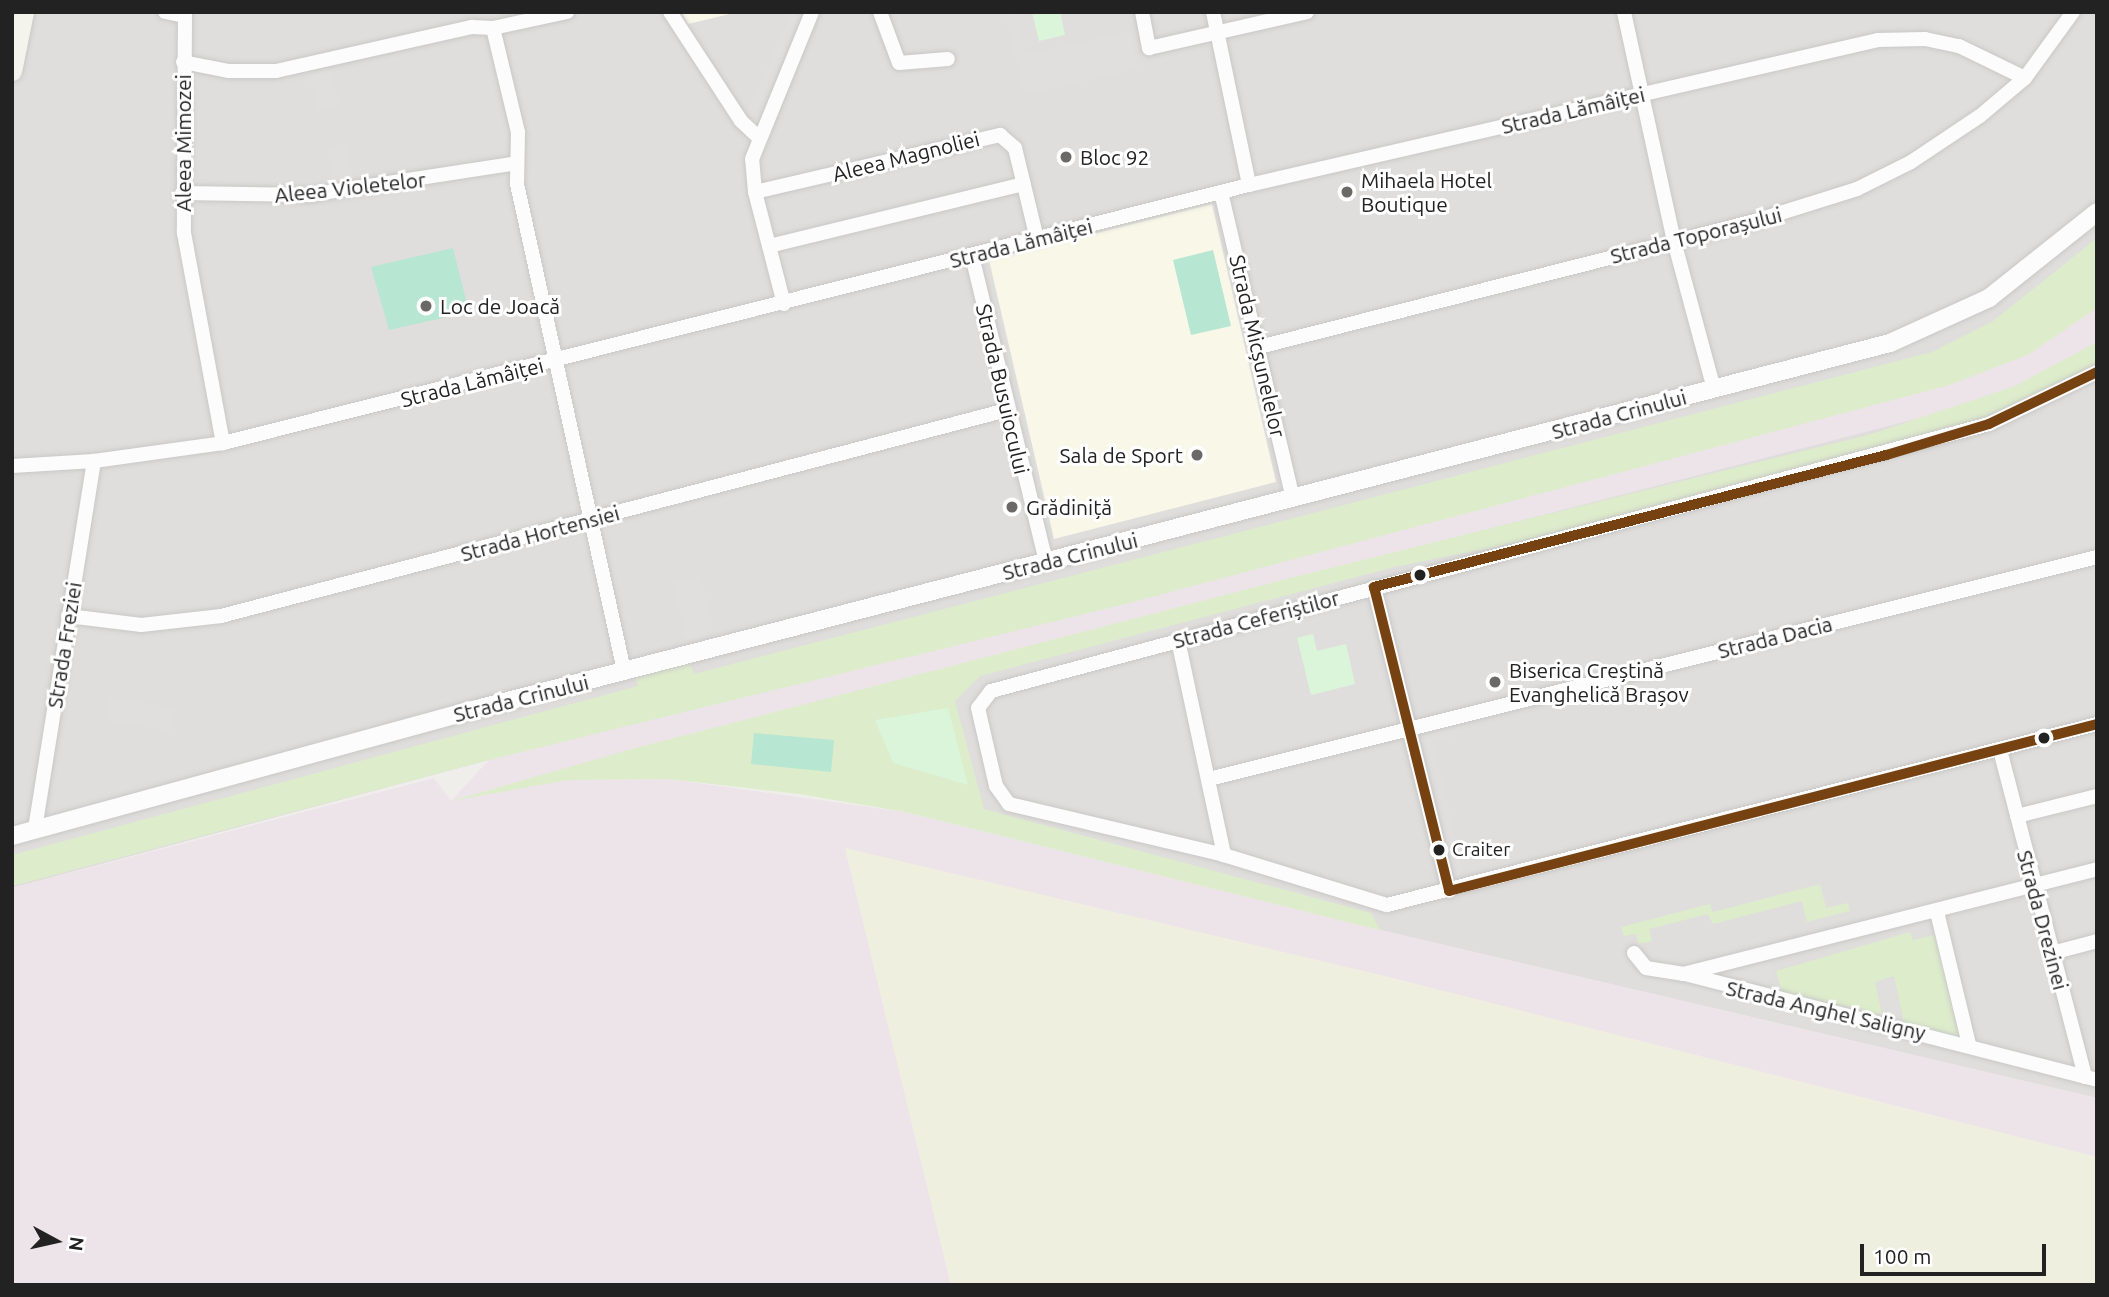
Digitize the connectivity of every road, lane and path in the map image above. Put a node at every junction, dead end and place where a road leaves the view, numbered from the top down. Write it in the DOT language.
graph roads {
  1 [pos="24,12"];
  2 [pos="165,12"];
  3 [pos="468,12"];
  4 [pos="567,12"];
  5 [pos="670,12"];
  6 [pos="812,12"];
  7 [pos="880,12"];
  8 [pos="1142,12"];
  9 [pos="1213,12"];
  10 [pos="1307,12"];
  11 [pos="1624,12"];
  12 [pos="2073,12"];
  13 [pos="185,14"];
  14 [pos="472,27"];
  15 [pos="493,28"];
  16 [pos="1217,33"];
  17 [pos="948,59"];
  18 [pos="183,62"];
  19 [pos="12,71"];
  20 [pos="2025,78"];
  21 [pos="1642,94"];
  22 [pos="758,137"];
  23 [pos="517,163"];
  24 [pos="1024,184"];
  25 [pos="1249,185"];
  26 [pos="755,192"];
  27 [pos="1222,192"];
  28 [pos="182,193"];
  29 [pos="2097,212"];
  30 [pos="1037,239"];
  31 [pos="1674,241"];
  32 [pos="769,246"];
  33 [pos="972,256"];
  34 [pos="784,304"];
  35 [pos="1259,347"];
  36 [pos="556,361"];
  37 [pos="2097,372"];
  38 [pos="1714,388"];
  39 [pos="1007,410"];
  40 [pos="223,443"];
  41 [pos="94,461"];
  42 [pos="12,466"];
  43 [pos="1293,499"];
  44 [pos="591,520"];
  45 [pos="2097,557"];
  46 [pos="1046,563"];
  47 [pos="1374,587"];
  48 [pos="68,616"];
  49 [pos="1178,640"];
  50 [pos="624,672"];
  51 [pos="2097,724"];
  52 [pos="1412,727"];
  53 [pos="2002,756"];
  54 [pos="1209,779"];
  55 [pos="2097,796"];
  56 [pos="2017,816"];
  57 [pos="35,829"];
  58 [pos="12,836"];
  59 [pos="1224,855"];
  60 [pos="2097,869"];
  61 [pos="2034,886"];
  62 [pos="1449,891"];
  63 [pos="1937,912"];
  64 [pos="2097,941"];
  65 [pos="1634,953"];
  66 [pos="2052,953"];
  67 [pos="1683,974"];
  68 [pos="1969,1044"];
  69 [pos="2091,1078"];
  1 -- 19 [label="main road"];
  2 -- 13 [label="street"];
  3 -- 14 [label="street"];
  4 -- 15 [label="street, Aleea Mimozei"];
  5 -- 22 [label="street"];
  6 -- 22 [label="street"];
  7 -- 17 [label="street"];
  8 -- 16 [label="street"];
  9 -- 16 [label="street"];
  10 -- 16 [label="street"];
  11 -- 21 [label="street"];
  12 -- 20 [label="street, Strada Toporașului"];
  13 -- 18 [label="street"];
  14 -- 15 [label="street, Aleea Mimozei"];
  14 -- 18 [label="street, Aleea Mimozei"];
  15 -- 23 [label="street"];
  16 -- 25 [label="street"];
  18 -- 28 [label="street, Aleea Mimozei"];
  20 -- 21 [label="street, Strada Lămâiței"];
  20 -- 31 [label="street, Strada Toporașului"];
  21 -- 25 [label="street, Strada Lămâiței"];
  21 -- 31 [label="street"];
  22 -- 26 [label="street"];
  23 -- 28 [label="street, Aleea Violetelor"];
  23 -- 36 [label="street"];
  24 -- 26 [label="street, Aleea Magnoliei"];
  24 -- 30 [label="street, Aleea Magnoliei"];
  24 -- 32 [label="street"];
  25 -- 27 [label="street, Strada Lămâiței"];
  26 -- 32 [label="street"];
  27 -- 30 [label="street, Strada Lămâiței"];
  27 -- 35 [label="street, Strada Micșunelelor"];
  28 -- 40 [label="street, Aleea Mimozei"];
  29 -- 38 [label="street, Strada Crinului"];
  30 -- 33 [label="street, Strada Lămâiței"];
  31 -- 35 [label="street, Strada Toporașului"];
  31 -- 38 [label="street"];
  32 -- 34 [label="street"];
  33 -- 34 [label="street, Strada Lămâiței"];
  33 -- 39 [label="street, Strada Busuiocului"];
  34 -- 36 [label="street, Strada Lămâiței"];
  35 -- 43 [label="street, Strada Micșunelelor"];
  36 -- 40 [label="street, Strada Lămâiței"];
  36 -- 44 [label="street"];
  37 -- 47 [label="street, Strada Ceferiștilor"];
  38 -- 43 [label="street, Strada Crinului"];
  39 -- 44 [label="street, Strada Hortensiei"];
  39 -- 46 [label="street, Strada Busuiocului"];
  40 -- 41 [label="street, Strada Lămâiței"];
  41 -- 42 [label="street, Strada Lămâiței"];
  41 -- 48 [label="street, Strada Freziei"];
  43 -- 46 [label="street, Strada Crinului"];
  44 -- 48 [label="street, Strada Hortensiei"];
  44 -- 50 [label="street"];
  45 -- 52 [label="street, Strada Dacia"];
  46 -- 50 [label="street, Strada Crinului"];
  47 -- 49 [label="street, Strada Ceferiștilor"];
  47 -- 52 [label="street"];
  48 -- 57 [label="street, Strada Freziei"];
  49 -- 54 [label="street"];
  49 -- 59 [label="street, Strada Ceferiștilor"];
  50 -- 57 [label="street, Strada Crinului"];
  51 -- 53 [label="street"];
  52 -- 54 [label="street, Strada Dacia"];
  52 -- 62 [label="street"];
  53 -- 56 [label="street, Strada Drezinei"];
  53 -- 62 [label="street"];
  54 -- 59 [label="street"];
  55 -- 56 [label="street"];
  56 -- 61 [label="street, Strada Drezinei"];
  57 -- 58 [label="street, Strada Crinului"];
  59 -- 62 [label="street"];
  60 -- 61 [label="street, Strada Anghel Saligny"];
  61 -- 63 [label="street, Strada Anghel Saligny"];
  61 -- 66 [label="street, Strada Drezinei"];
  63 -- 67 [label="street, Strada Anghel Saligny"];
  63 -- 68 [label="street"];
  64 -- 66 [label="street"];
  65 -- 67 [label="street, Strada Anghel Saligny"];
  66 -- 69 [label="street, Strada Drezinei"];
  67 -- 68 [label="street, Strada Anghel Saligny"];
  68 -- 69 [label="street, Strada Anghel Saligny"];
}
